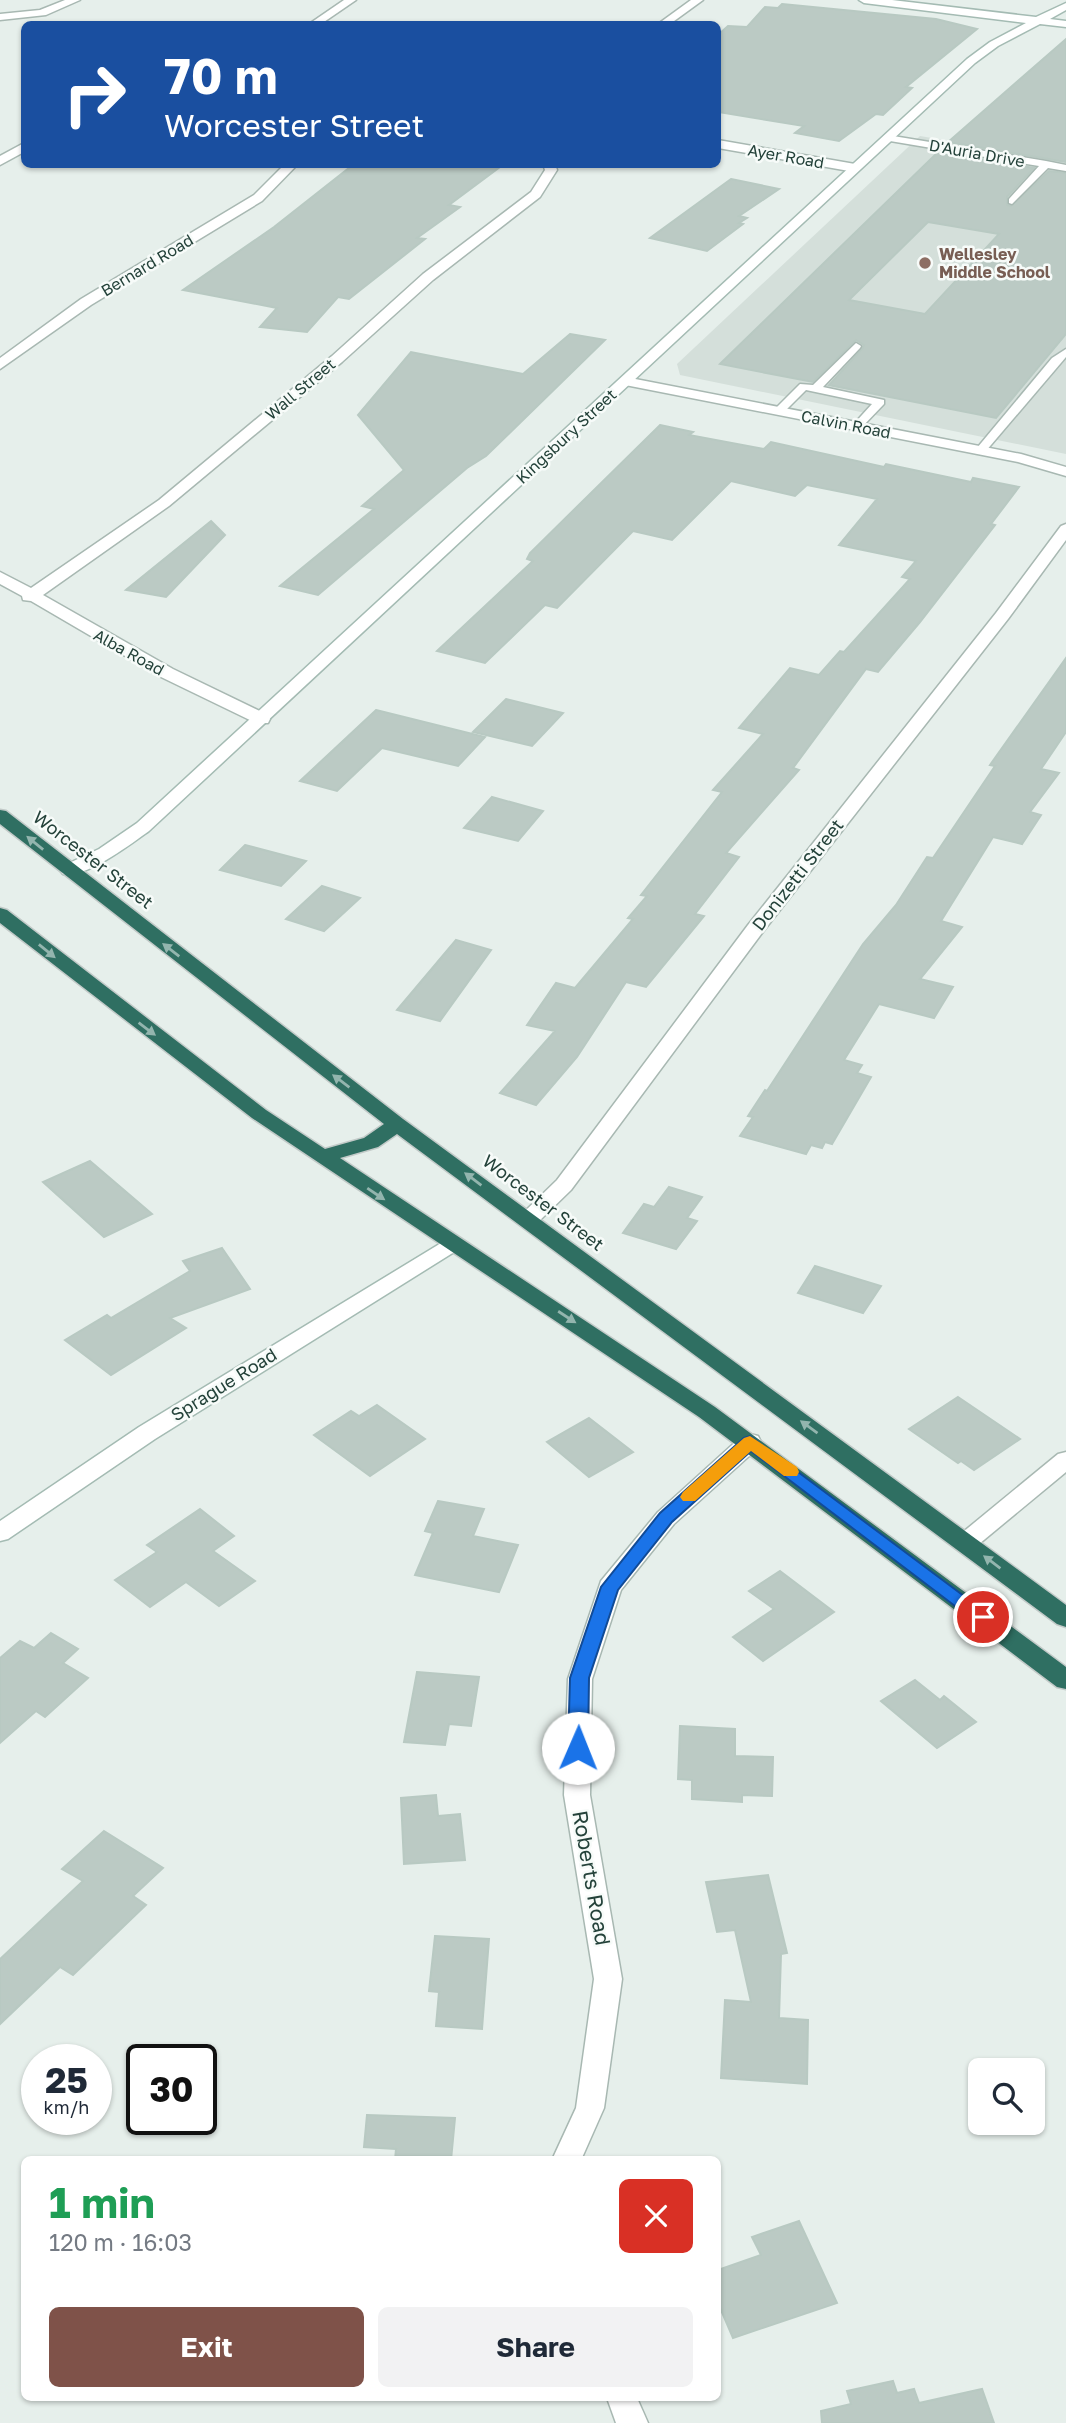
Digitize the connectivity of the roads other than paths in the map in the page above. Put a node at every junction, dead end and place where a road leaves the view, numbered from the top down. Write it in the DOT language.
graph roads {
  1 [pos="75,0"];
  2 [pos="351,0"];
  3 [pos="698,0"];
  4 [pos="864,0"];
  5 [pos="1066,6"];
  6 [pos="0,16"];
  7 [pos="319,21"];
  8 [pos="667,21"];
  9 [pos="1039,21"];
  10 [pos="1066,24"];
  11 [pos="887,138"];
  12 [pos="721,145"];
  13 [pos="21,149"];
  14 [pos="0,161"];
  15 [pos="1046,164"];
  16 [pos="288,168"];
  17 [pos="550,168"];
  18 [pos="855,168"];
  19 [pos="1066,168"];
  20 [pos="1012,201"];
  21 [pos="856,346"];
  22 [pos="1066,352"];
  23 [pos="0,365"];
  24 [pos="625,380"];
  25 [pos="816,388"];
  26 [pos="779,411"];
  27 [pos="857,426"];
  28 [pos="981,450"];
  29 [pos="1066,472"];
  30 [pos="1066,529"];
  31 [pos="0,578"];
  32 [pos="30,597"];
  33 [pos="262,719"];
  34 [pos="0,815"];
  35 [pos="69,870"];
  36 [pos="0,914"];
  37 [pos="396,1122"];
  38 [pos="320,1156"];
  39 [pos="528,1220"];
  40 [pos="452,1244"];
  41 [pos="750,1442"];
  42 [pos="1066,1460"];
  43 [pos="0,1533"];
  44 [pos="965,1543"];
  45 [pos="1066,1618"];
  46 [pos="1066,1680"];
  47 [pos="568,2156"];
  48 [pos="623,2401"];
  49 [pos="632,2423"];
  1 -- 6 [label="street"];
  2 -- 7 [label="street"];
  3 -- 8 [label="street"];
  4 -- 9 [label="street"];
  5 -- 9 [label="street, Kingsbury Street"];
  9 -- 10 [label="street"];
  9 -- 11 [label="street, Kingsbury Street"];
  11 -- 15 [label="lane, D'Auria Drive"];
  11 -- 18 [label="street, Kingsbury Street"];
  12 -- 18 [label="street, Ayer Road"];
  13 -- 14 [label="street"];
  15 -- 19 [label="lane, D'Auria Drive"];
  15 -- 20 [label="lane"];
  16 -- 23 [label="street, Bernard Road"];
  17 -- 32 [label="street, Wall Street"];
  18 -- 24 [label="street, Kingsbury Street"];
  21 -- 25 [label="lane"];
  22 -- 28 [label="lane"];
  24 -- 26 [label="street, Calvin Road"];
  24 -- 33 [label="street, Kingsbury Street"];
  25 -- 26 [label="lane"];
  25 -- 27 [label="lane"];
  26 -- 27 [label="street, Calvin Road"];
  27 -- 28 [label="street, Calvin Road"];
  28 -- 29 [label="street, Calvin Road"];
  30 -- 39 [label="street, Donizetti Street"];
  31 -- 32 [label="street, Alba Road"];
  32 -- 33 [label="street, Alba Road"];
  33 -- 35 [label="street, Kingsbury Street"];
  35 -- 34 [label="highway, Worcester Street, one-way"];
  37 -- 35 [label="highway, Worcester Street, one-way"];
  36 -- 38 [label="highway, one-way"];
  37 -- 38 [label="highway"];
  39 -- 37 [label="highway, Worcester Street, one-way"];
  38 -- 40 [label="highway, one-way"];
  44 -- 39 [label="highway, Worcester Street, one-way"];
  40 -- 41 [label="highway, one-way"];
  40 -- 43 [label="street, Sprague Road"];
  41 -- 46 [label="highway"];
  41 -- 47 [label="street, Roberts Road"];
  42 -- 44 [label="street"];
  45 -- 44 [label="highway, Worcester Street, one-way"];
  48 -- 49 [label="street"];
}
